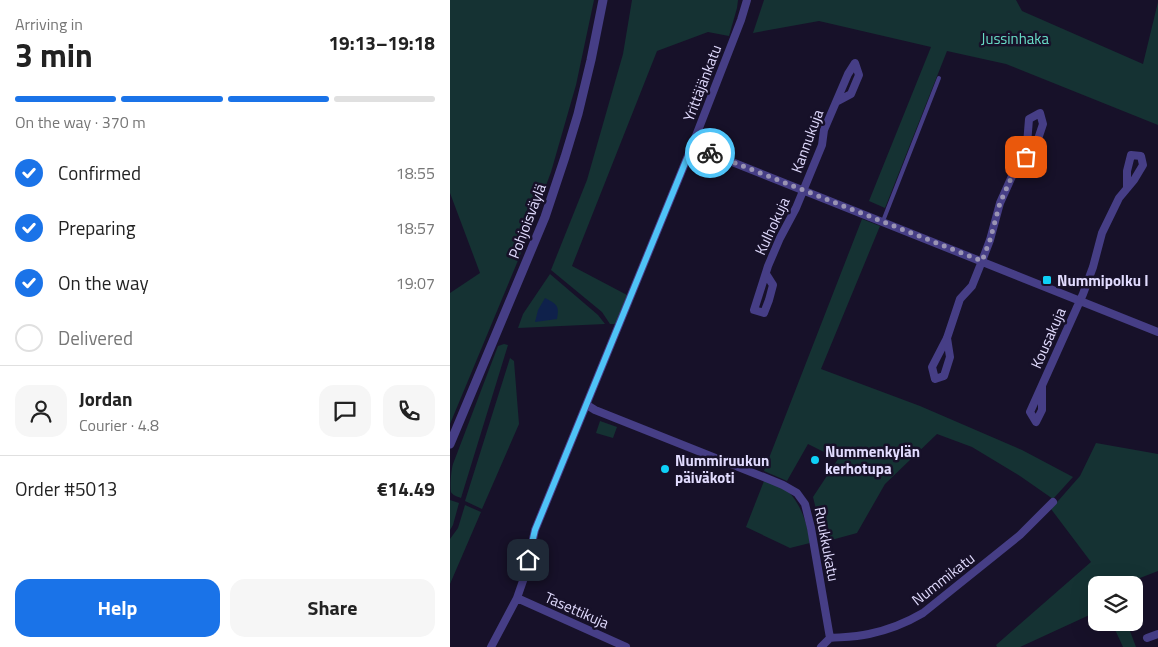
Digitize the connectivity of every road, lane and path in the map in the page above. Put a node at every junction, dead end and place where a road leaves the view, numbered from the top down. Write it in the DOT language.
graph roads {
  1 [pos="603,0"];
  2 [pos="747,0"];
  3 [pos="939,78"];
  4 [pos="836,102"];
  5 [pos="692,146"];
  6 [pos="1026,157"];
  7 [pos="1127,188"];
  8 [pos="803,190"];
  9 [pos="883,222"];
  10 [pos="982,261"];
  11 [pos="766,274"];
  12 [pos="1080,300"];
  13 [pos="1158,332"];
  14 [pos="946,338"];
  15 [pos="1042,387"];
  16 [pos="586,405"];
  17 [pos="450,444"];
  18 [pos="1053,502"];
  19 [pos="517,598"];
  20 [pos="1158,634"];
  21 [pos="830,638"];
  22 [pos="1147,638"];
  23 [pos="491,647"];
  24 [pos="626,647"];
  25 [pos="821,647"];
  1 -- 17 [label="street, Pohjoisväylä"];
  2 -- 5 [label="street, Yrittäjänkatu"];
  3 -- 9 [label="lane"];
  4 -- 8 [label="street, Kannukuja"];
  5 -- 8 [label="street"];
  5 -- 16 [label="street, Yrittäjänkatu"];
  6 -- 6 [label="street"];
  6 -- 10 [label="street"];
  7 -- 12 [label="street, Kousakuja"];
  8 -- 9 [label="street"];
  8 -- 11 [label="street, Kulhokuja"];
  9 -- 10 [label="street"];
  10 -- 12 [label="street"];
  10 -- 14 [label="street"];
  12 -- 13 [label="street"];
  12 -- 15 [label="street, Kousakuja"];
  16 -- 19 [label="street, Yrittäjänkatu"];
  16 -- 21 [label="street, Ruukkukatu"];
  18 -- 21 [label="street, Nummikatu"];
  19 -- 23 [label="street, Yrittäjänkatu"];
  19 -- 24 [label="street, Tasettikuja"];
  20 -- 22 [label="street"];
  21 -- 25 [label="street"];
}
